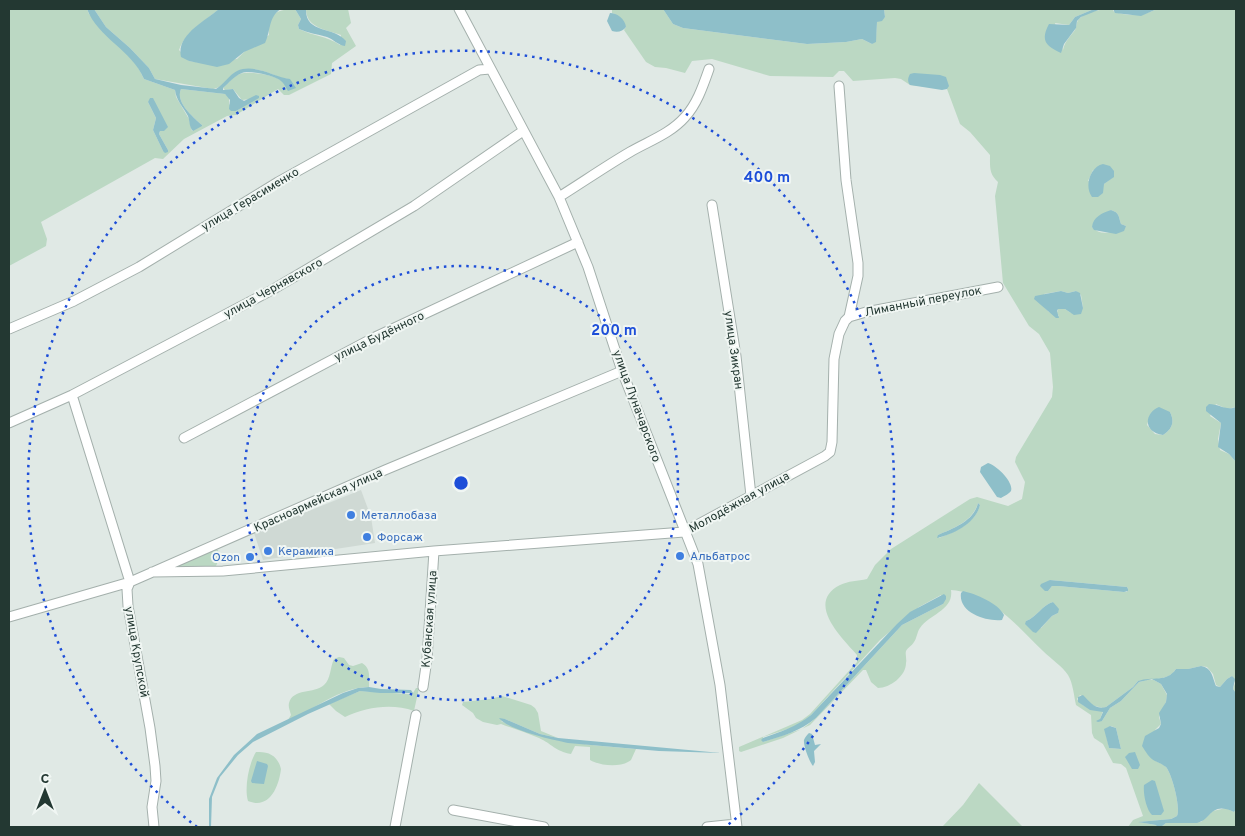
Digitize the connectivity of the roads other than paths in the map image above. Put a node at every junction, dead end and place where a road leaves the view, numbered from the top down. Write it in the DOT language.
graph roads {
  1 [pos="459,9"];
  2 [pos="490,69"];
  3 [pos="709,70"];
  4 [pos="839,86"];
  5 [pos="523,130"];
  6 [pos="559,197"];
  7 [pos="712,205"];
  8 [pos="578,242"];
  9 [pos="998,287"];
  10 [pos="849,317"];
  11 [pos="9,329"];
  12 [pos="622,371"];
  13 [pos="72,395"];
  14 [pos="9,423"];
  15 [pos="184,438"];
  16 [pos="751,496"];
  17 [pos="684,532"];
  18 [pos="434,551"];
  19 [pos="152,572"];
  20 [pos="130,582"];
  21 [pos="9,617"];
  22 [pos="423,687"];
  23 [pos="416,715"];
  24 [pos="453,810"];
  25 [pos="736,826"];
  26 [pos="154,827"];
  27 [pos="395,827"];
  28 [pos="544,827"];
  29 [pos="707,827"];
  1 -- 2 [label="street, улица Луначарского"];
  2 -- 5 [label="street, улица Луначарского"];
  2 -- 11 [label="street, улица Герасименко"];
  3 -- 6 [label="street"];
  4 -- 10 [label="street, Молодёжная улица"];
  5 -- 6 [label="street, улица Луначарского"];
  5 -- 13 [label="street, улица Чернявского"];
  6 -- 8 [label="street, улица Луначарского"];
  7 -- 16 [label="street, улица Зикран"];
  8 -- 12 [label="street, улица Луначарского"];
  8 -- 15 [label="street, улица Будённого"];
  9 -- 10 [label="street, Лиманный переулок"];
  10 -- 16 [label="street, Молодёжная улица"];
  12 -- 17 [label="street, улица Луначарского"];
  12 -- 19 [label="street, Красноармейская улица"];
  13 -- 14 [label="street, улица Чернявского"];
  13 -- 20 [label="street, улица Крупской"];
  16 -- 17 [label="street, Молодёжная улица"];
  17 -- 18 [label="street, Молодёжная улица"];
  17 -- 25 [label="street, улица Луначарского"];
  18 -- 19 [label="street, Молодёжная улица"];
  18 -- 22 [label="street, Кубанская улица"];
  19 -- 20 [label="street, Красноармейская улица"];
  20 -- 21 [label="street, Красноармейская улица"];
  20 -- 26 [label="street, улица Крупской"];
  23 -- 27 [label="street"];
  24 -- 28 [label="street"];
  25 -- 29 [label="street"];
}
